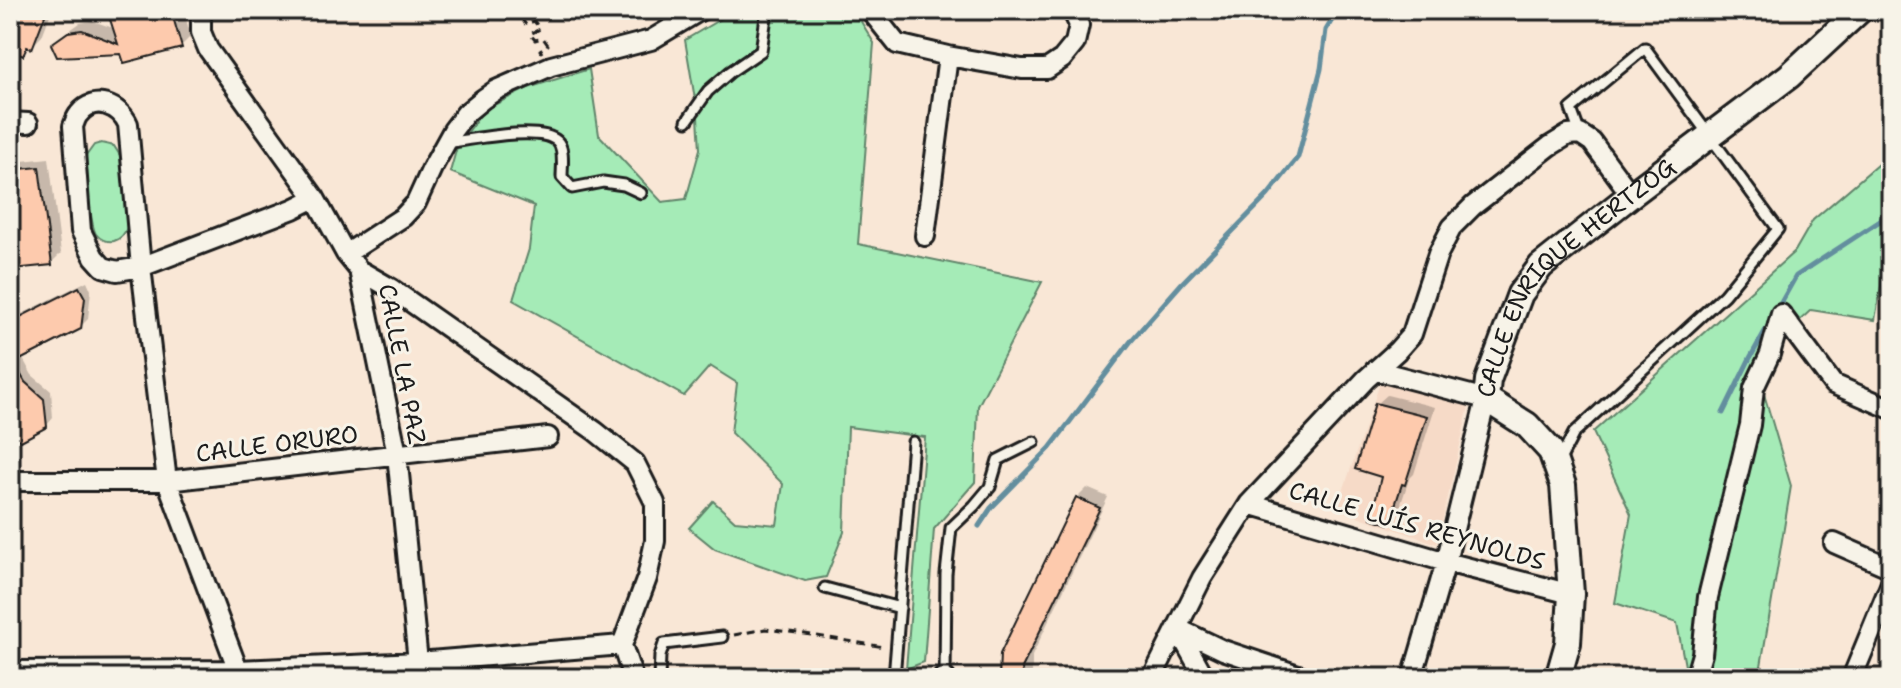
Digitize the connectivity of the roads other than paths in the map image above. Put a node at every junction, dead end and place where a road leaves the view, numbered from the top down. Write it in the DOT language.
graph roads {
  1 [pos="201,10"];
  2 [pos="701,10"];
  3 [pos="767,10"];
  4 [pos="870,10"];
  5 [pos="1860,10"];
  6 [pos="1078,15"];
  7 [pos="948,56"];
  8 [pos="687,121"];
  9 [pos="1580,134"];
  10 [pos="1710,135"];
  11 [pos="446,143"];
  12 [pos="641,193"];
  13 [pos="1631,195"];
  14 [pos="315,198"];
  15 [pos="925,236"];
  16 [pos="346,254"];
  17 [pos="141,267"];
  18 [pos="359,270"];
  19 [pos="1375,370"];
  20 [pos="1486,399"];
  21 [pos="1891,409"];
  22 [pos="548,437"];
  23 [pos="913,442"];
  24 [pos="1034,442"];
  25 [pos="397,454"];
  26 [pos="1557,467"];
  27 [pos="10,481"];
  28 [pos="167,481"];
  29 [pos="1249,504"];
  30 [pos="1834,543"];
  31 [pos="1446,562"];
  32 [pos="1891,568"];
  33 [pos="1891,583"];
  34 [pos="825,588"];
  35 [pos="1571,594"];
  36 [pos="900,608"];
  37 [pos="1177,628"];
  38 [pos="722,637"];
  39 [pos="622,645"];
  40 [pos="418,670"];
  41 [pos="18,673"];
  42 [pos="238,674"];
  43 [pos="633,678"];
  44 [pos="659,678"];
  45 [pos="894,678"];
  46 [pos="945,678"];
  47 [pos="1152,678"];
  48 [pos="1205,678"];
  49 [pos="1307,678"];
  50 [pos="1412,678"];
  51 [pos="1558,678"];
  52 [pos="1695,678"];
  53 [pos="1852,678"];
  1 -- 14 [label="street, CALLE LA PAZ"];
  2 -- 11 [label="street"];
  3 -- 8 [label="lane"];
  4 -- 7 [label="street"];
  5 -- 10 [label="street, CALLE ENRIQUE HERTZOG"];
  6 -- 7 [label="street"];
  7 -- 15 [label="street"];
  9 -- 10 [label="lane"];
  9 -- 13 [label="street"];
  9 -- 19 [label="street"];
  10 -- 13 [label="street, CALLE ENRIQUE HERTZOG"];
  10 -- 26 [label="lane"];
  11 -- 12 [label="lane"];
  11 -- 16 [label="street"];
  13 -- 20 [label="street, CALLE ENRIQUE HERTZOG"];
  14 -- 16 [label="street, CALLE LA PAZ"];
  14 -- 17 [label="street"];
  16 -- 18 [label="street, CALLE LA PAZ"];
  17 -- 17 [label="street"];
  17 -- 28 [label="street"];
  18 -- 25 [label="street, CALLE LA PAZ"];
  18 -- 39 [label="street"];
  19 -- 20 [label="street"];
  19 -- 29 [label="street"];
  20 -- 26 [label="street"];
  20 -- 31 [label="street, CALLE ENRIQUE HERTZOG"];
  21 -- 52 [label="street"];
  22 -- 25 [label="street, CALLE ORURO"];
  23 -- 36 [label="lane"];
  24 -- 46 [label="lane"];
  25 -- 28 [label="street, CALLE ORURO"];
  25 -- 40 [label="street, CALLE LA PAZ"];
  26 -- 35 [label="street"];
  27 -- 28 [label="street, CALLE ORURO"];
  28 -- 42 [label="street"];
  29 -- 31 [label="street, CALLE LUÍS REYNOLDS"];
  29 -- 37 [label="street"];
  30 -- 32 [label="street"];
  31 -- 35 [label="street, CALLE LUÍS REYNOLDS"];
  31 -- 50 [label="street, CALLE ENRIQUE HERTZOG"];
  33 -- 53 [label="street"];
  34 -- 36 [label="lane"];
  35 -- 51 [label="street"];
  36 -- 45 [label="lane"];
  37 -- 47 [label="street"];
  37 -- 48 [label="street"];
  37 -- 49 [label="street"];
  38 -- 44 [label="lane"];
  39 -- 40 [label="street"];
  39 -- 43 [label="street"];
  40 -- 42 [label="street"];
  41 -- 42 [label="street"];
}
